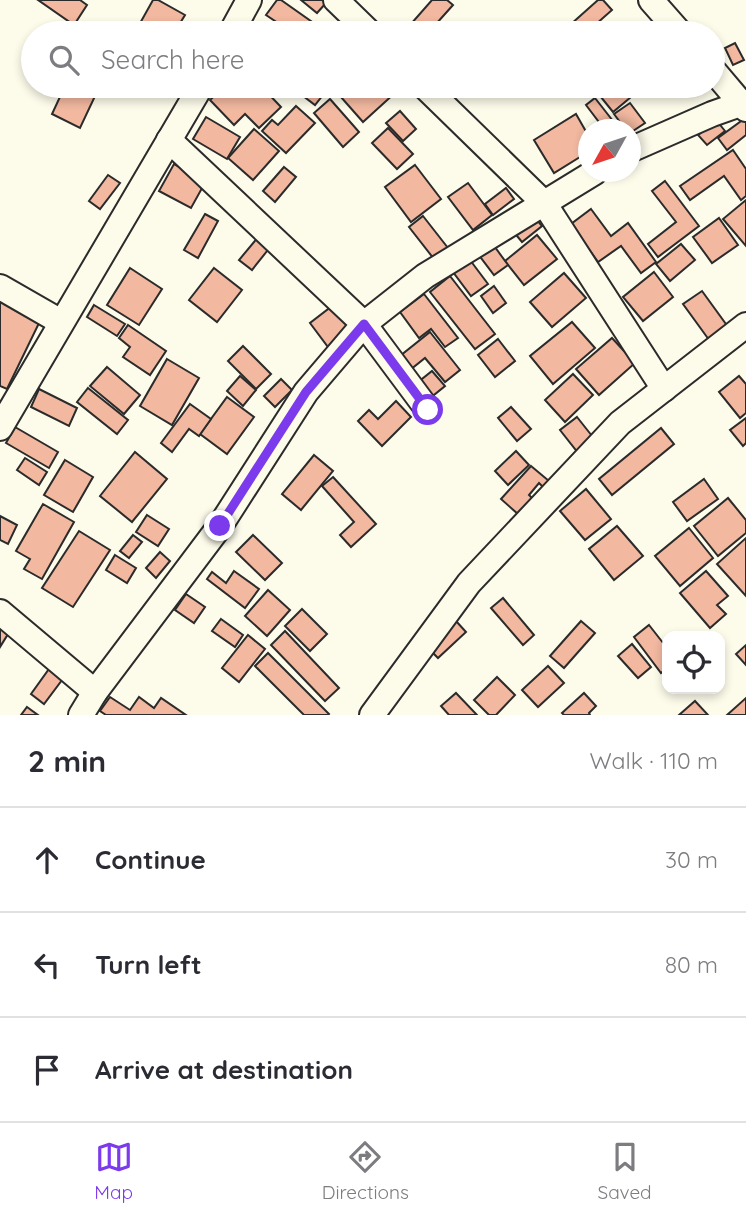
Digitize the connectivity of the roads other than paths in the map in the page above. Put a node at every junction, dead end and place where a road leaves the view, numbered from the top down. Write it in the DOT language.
graph roads {
  1 [pos="249,0"];
  2 [pos="336,0"];
  3 [pos="651,0"];
  4 [pos="237,21"];
  5 [pos="358,21"];
  6 [pos="669,21"];
  7 [pos="725,84"];
  8 [pos="194,98"];
  9 [pos="436,98"];
  10 [pos="745,105"];
  11 [pos="169,140"];
  12 [pos="641,146"];
  13 [pos="579,182"];
  14 [pos="544,203"];
  15 [pos="0,286"];
  16 [pos="61,322"];
  17 [pos="364,324"];
  18 [pos="746,325"];
  19 [pos="664,388"];
  20 [pos="428,410"];
  21 [pos="0,428"];
  22 [pos="0,612"];
  23 [pos="95,692"];
  24 [pos="81,715"];
  25 [pos="372,715"];
  1 -- 4 [label="street"];
  2 -- 5 [label="street"];
  3 -- 6 [label="street"];
  7 -- 10 [label="street"];
  8 -- 11 [label="street"];
  9 -- 14 [label="street"];
  10 -- 12 [label="street"];
  11 -- 16 [label="street"];
  11 -- 17 [label="street"];
  13 -- 14 [label="street"];
  14 -- 17 [label="street"];
  14 -- 19 [label="street"];
  15 -- 16 [label="street"];
  16 -- 21 [label="street"];
  17 -- 20 [label="street"];
  17 -- 23 [label="street"];
  18 -- 19 [label="street"];
  19 -- 25 [label="street"];
  22 -- 23 [label="street"];
  23 -- 24 [label="street"];
}
